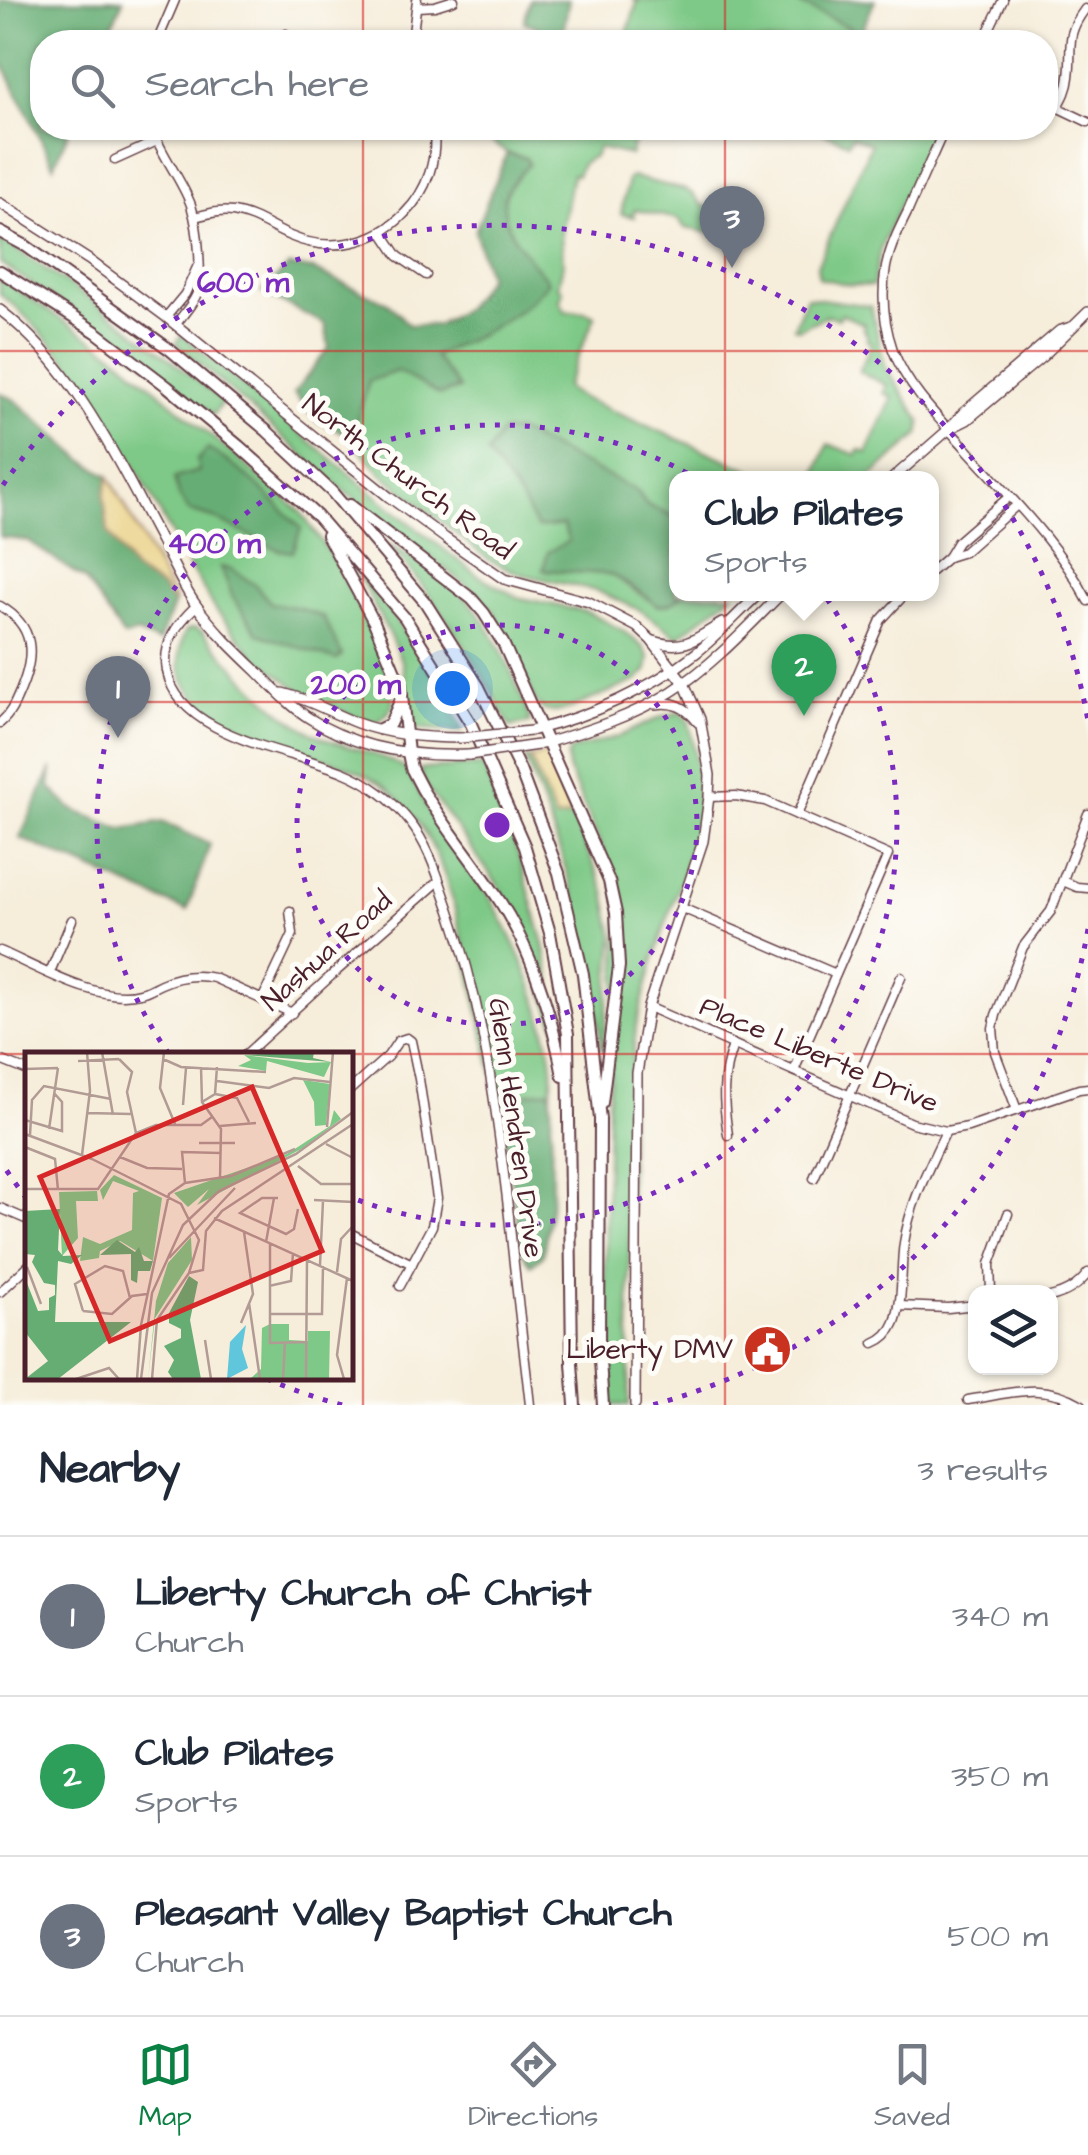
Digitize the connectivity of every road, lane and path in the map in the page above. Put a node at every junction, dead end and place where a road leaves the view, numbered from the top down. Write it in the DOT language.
graph roads {
  1 [pos="175,0"];
  2 [pos="454,0"];
  3 [pos="1003,0"];
  4 [pos="417,3"];
  5 [pos="1085,8"];
  6 [pos="162,30"];
  7 [pos="414,30"];
  8 [pos="988,30"];
  9 [pos="1058,108"];
  10 [pos="1088,122"];
  11 [pos="434,140"];
  12 [pos="940,140"];
  13 [pos="156,142"];
  14 [pos="116,160"];
  15 [pos="0,203"];
  16 [pos="194,218"];
  17 [pos="0,232"];
  18 [pos="382,232"];
  19 [pos="199,263"];
  20 [pos="0,271"];
  21 [pos="426,275"];
  22 [pos="0,310"];
  23 [pos="1088,312"];
  24 [pos="166,316"];
  25 [pos="176,324"];
  26 [pos="948,430"];
  27 [pos="901,471"];
  28 [pos="332,492"];
  29 [pos="1010,496"];
  30 [pos="1017,505"];
  31 [pos="317,516"];
  32 [pos="948,557"];
  33 [pos="939,565"];
  34 [pos="752,601"];
  35 [pos="773,601"];
  36 [pos="899,601"];
  37 [pos="1088,601"];
  38 [pos="0,606"];
  39 [pos="196,606"];
  40 [pos="738,614"];
  41 [pos="652,640"];
  42 [pos="674,670"];
  43 [pos="684,683"];
  44 [pos="279,692"];
  45 [pos="402,695"];
  46 [pos="648,705"];
  47 [pos="0,723"];
  48 [pos="702,728"];
  49 [pos="380,730"];
  50 [pos="536,730"];
  51 [pos="406,734"];
  52 [pos="543,744"];
  53 [pos="408,753"];
  54 [pos="709,797"];
  55 [pos="1088,814"];
  56 [pos="797,815"];
  57 [pos="439,881"];
  58 [pos="1063,881"];
  59 [pos="1088,888"];
  60 [pos="682,908"];
  61 [pos="290,911"];
  62 [pos="72,920"];
  63 [pos="0,951"];
  64 [pos="50,972"];
  65 [pos="836,974"];
  66 [pos="901,978"];
  67 [pos="262,1000"];
  68 [pos="648,1007"];
  69 [pos="292,1013"];
  70 [pos="734,1044"];
  71 [pos="249,1052"];
  72 [pos="0,1060"];
  73 [pos="25,1071"];
  74 [pos="794,1071"];
  75 [pos="352,1088"];
  76 [pos="1088,1088"];
  77 [pos="850,1096"];
  78 [pos="569,1106"];
  79 [pos="1017,1110"];
  80 [pos="600,1119"];
  81 [pos="946,1131"];
  82 [pos="728,1135"];
  83 [pos="814,1178"];
  84 [pos="0,1208"];
  85 [pos="1008,1214"];
  86 [pos="25,1219"];
  87 [pos="352,1234"];
  88 [pos="412,1264"];
  89 [pos="25,1269"];
  90 [pos="1088,1273"];
  91 [pos="989,1285"];
  92 [pos="400,1286"];
  93 [pos="0,1292"];
  94 [pos="1058,1295"];
  95 [pos="899,1306"];
  96 [pos="968,1306"];
  97 [pos="874,1343"];
  98 [pos="968,1400"];
  99 [pos="530,1405"];
  100 [pos="575,1405"];
  101 [pos="602,1405"];
  102 [pos="635,1405"];
  103 [pos="1082,1405"];
  1 -- 6 [label="street"];
  2 -- 4 [label="street"];
  3 -- 8 [label="street"];
  4 -- 7 [label="street"];
  5 -- 9 [label="street"];
  9 -- 10 [label="street"];
  11 -- 18 [label="street"];
  12 -- 26 [label="street"];
  13 -- 14 [label="street"];
  13 -- 16 [label="street"];
  15 -- 24 [label="main road, North Church Road"];
  16 -- 18 [label="street"];
  16 -- 19 [label="street"];
  17 -- 28 [label="highway"];
  18 -- 21 [label="street"];
  19 -- 24 [label="street"];
  19 -- 25 [label="street"];
  20 -- 31 [label="highway"];
  22 -- 39 [label="main road"];
  23 -- 26 [label="main road"];
  24 -- 25 [label="main road, North Church Road"];
  25 -- 41 [label="main road, North Church Road"];
  26 -- 27 [label="main road"];
  26 -- 29 [label="street"];
  28 -- 50 [label="highway"];
  28 -- 80 [label="highway"];
  29 -- 30 [label="street"];
  29 -- 32 [label="street"];
  30 -- 32 [label="street"];
  30 -- 37 [label="street"];
  31 -- 45 [label="highway"];
  31 -- 78 [label="highway"];
  32 -- 33 [label="street"];
  34 -- 40 [label="main road"];
  35 -- 43 [label="main road"];
  36 -- 56 [label="street"];
  38 -- 47 [label="street"];
  39 -- 44 [label="main road"];
  39 -- 57 [label="street, Glenn Hendren Drive"];
  40 -- 41 [label="main road"];
  40 -- 42 [label="main road"];
  41 -- 42 [label="main road, North Church Road"];
  42 -- 43 [label="main road, North Church Road"];
  42 -- 50 [label="main road"];
  43 -- 46 [label="main road"];
  43 -- 48 [label="main road, North Church Road"];
  44 -- 49 [label="main road"];
  44 -- 53 [label="main road"];
  45 -- 49 [label="highway"];
  45 -- 51 [label="highway"];
  46 -- 48 [label="main road"];
  46 -- 52 [label="main road"];
  48 -- 54 [label="main road, North Church Road"];
  49 -- 51 [label="main road"];
  50 -- 51 [label="main road, bridge"];
  50 -- 52 [label="highway"];
  51 -- 53 [label="highway"];
  52 -- 53 [label="main road, bridge"];
  52 -- 80 [label="highway"];
  53 -- 78 [label="highway"];
  54 -- 56 [label="street"];
  54 -- 60 [label="main road, North Church Road"];
  55 -- 58 [label="street"];
  56 -- 65 [label="street"];
  57 -- 69 [label="street, Nashua Road"];
  57 -- 99 [label="street, Glenn Hendren Drive"];
  58 -- 59 [label="street"];
  58 -- 79 [label="street"];
  60 -- 65 [label="street"];
  60 -- 68 [label="main road, North Church Road"];
  61 -- 67 [label="street"];
  62 -- 64 [label="street"];
  63 -- 64 [label="street"];
  64 -- 67 [label="street"];
  65 -- 74 [label="street"];
  66 -- 77 [label="street"];
  67 -- 69 [label="street"];
  68 -- 70 [label="street, Place Liberte Drive"];
  68 -- 102 [label="main road, North Church Road"];
  69 -- 71 [label="street, Nashua Road"];
  70 -- 74 [label="street, Place Liberte Drive"];
  70 -- 82 [label="street"];
  72 -- 73 [label="street"];
  74 -- 77 [label="street, Place Liberte Drive"];
  75 -- 88 [label="street"];
  76 -- 79 [label="street, Place Liberte Drive"];
  77 -- 81 [label="street, Place Liberte Drive"];
  77 -- 83 [label="street"];
  78 -- 100 [label="highway"];
  79 -- 81 [label="street, Place Liberte Drive"];
  80 -- 101 [label="highway"];
  81 -- 95 [label="street"];
  84 -- 86 [label="street"];
  85 -- 91 [label="street"];
  87 -- 88 [label="street"];
  88 -- 92 [label="street"];
  89 -- 93 [label="street"];
  90 -- 94 [label="street"];
  95 -- 96 [label="street"];
  95 -- 97 [label="street"];
  98 -- 103 [label="street"];
}
